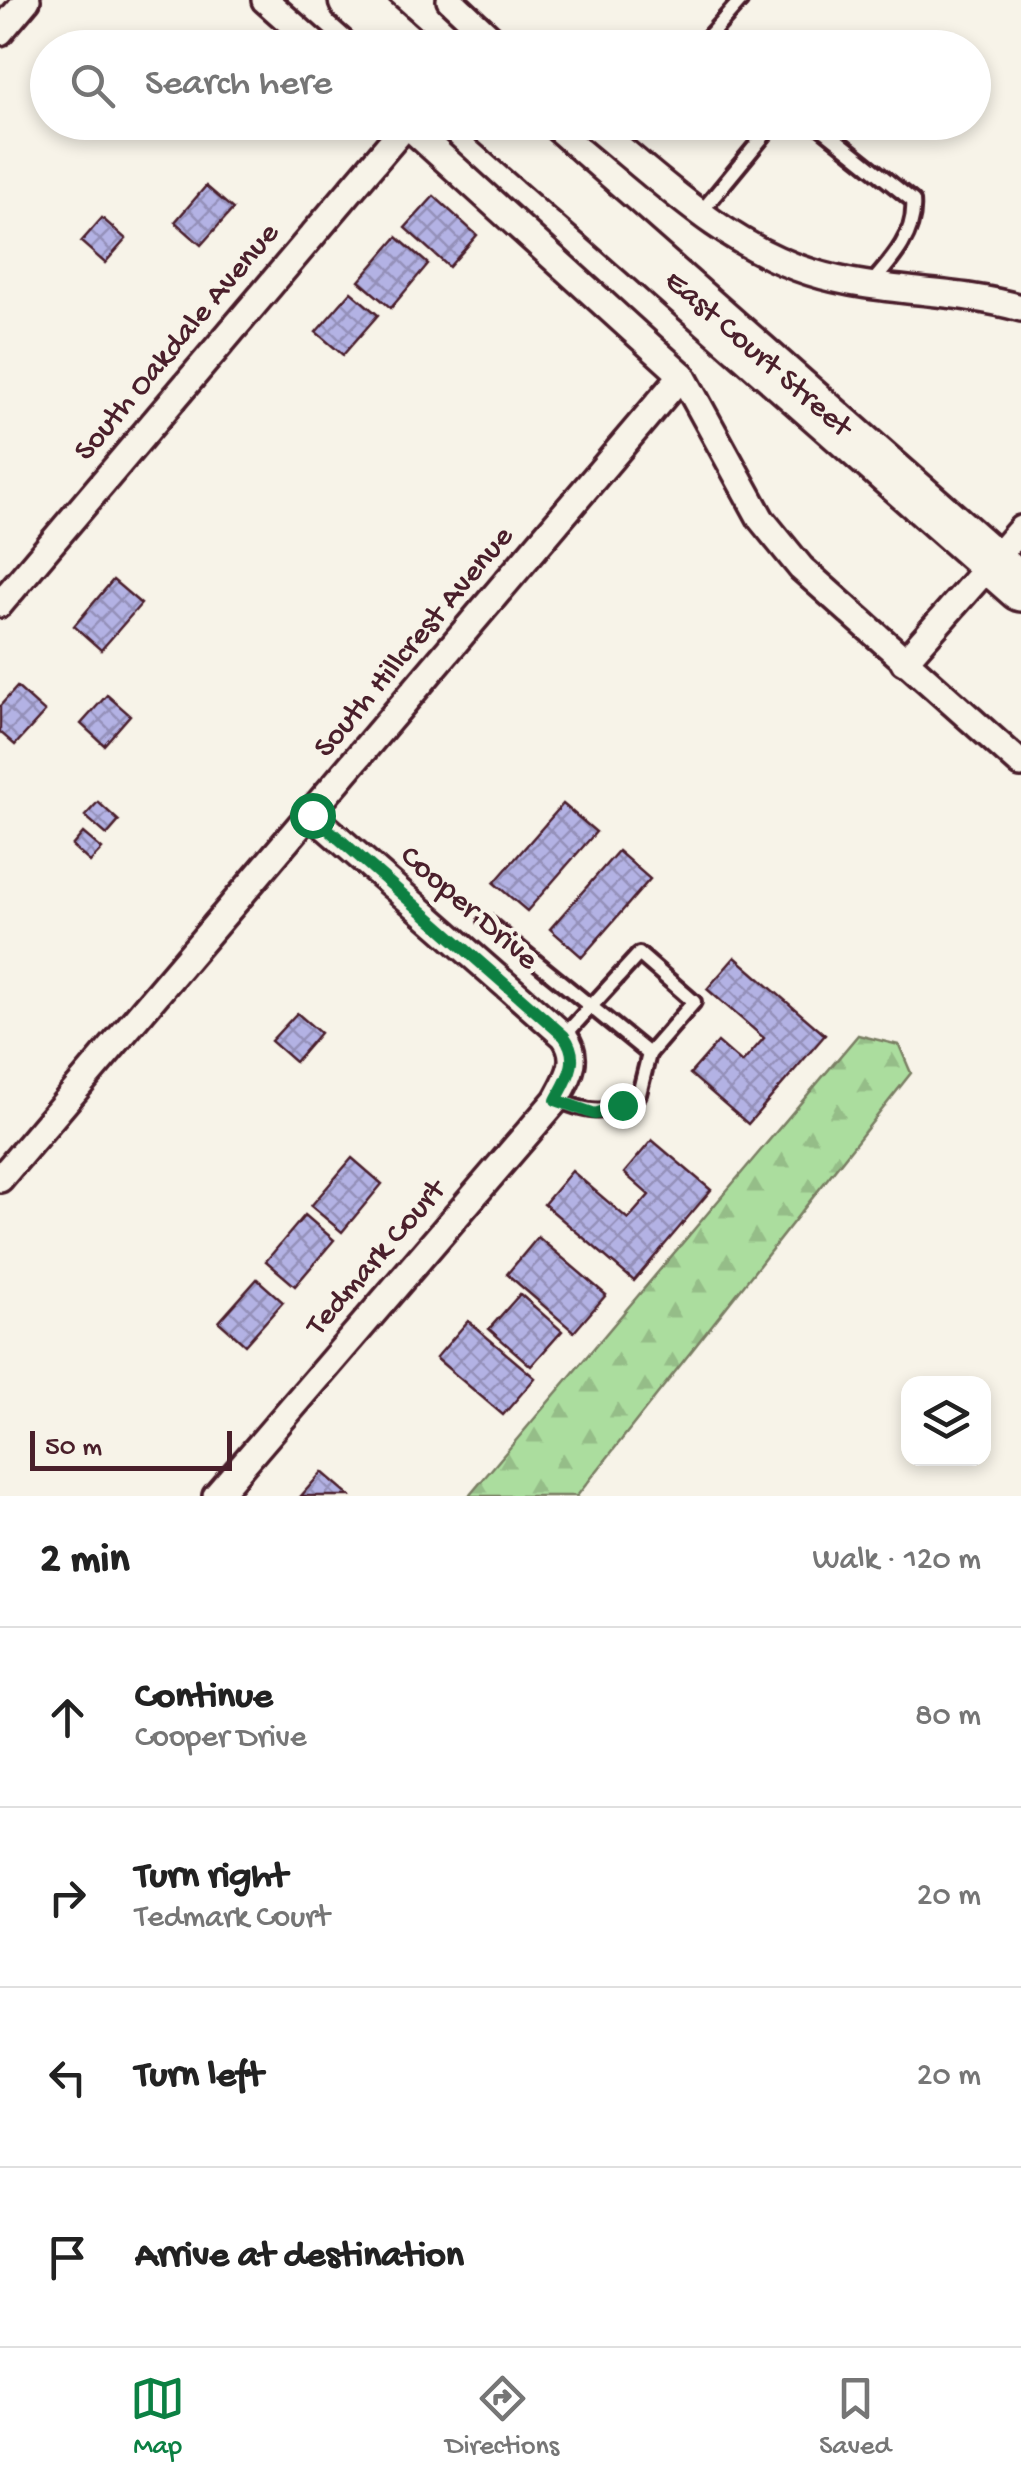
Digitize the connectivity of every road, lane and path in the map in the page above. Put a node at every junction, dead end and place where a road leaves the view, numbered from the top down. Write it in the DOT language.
graph roads {
  1 [pos="27,0"];
  2 [pos="265,0"];
  3 [pos="352,0"];
  4 [pos="450,0"];
  5 [pos="741,0"];
  6 [pos="299,30"];
  7 [pos="386,30"];
  8 [pos="482,30"];
  9 [pos="714,30"];
  10 [pos="0,32"];
  11 [pos="392,140"];
  12 [pos="423,140"];
  13 [pos="513,140"];
  14 [pos="611,140"];
  15 [pos="759,140"];
  16 [pos="837,140"];
  17 [pos="701,212"];
  18 [pos="870,286"];
  19 [pos="1021,308"];
  20 [pos="682,375"];
  21 [pos="1011,560"];
  22 [pos="0,604"];
  23 [pos="904,662"];
  24 [pos="1021,764"];
  25 [pos="312,815"];
  26 [pos="486,920"];
  27 [pos="593,1006"];
  28 [pos="568,1047"];
  29 [pos="648,1054"];
  30 [pos="556,1100"];
  31 [pos="0,1179"];
  32 [pos="216,1496"];
  1 -- 10 [label="street"];
  2 -- 6 [label="street"];
  3 -- 7 [label="highway"];
  4 -- 8 [label="street"];
  5 -- 9 [label="lane"];
  11 -- 22 [label="street, South Oakdale Avenue"];
  12 -- 20 [label="street"];
  13 -- 21 [label="highway, East Court Street"];
  14 -- 17 [label="street"];
  15 -- 17 [label="lane"];
  16 -- 18 [label="lane"];
  17 -- 18 [label="street"];
  18 -- 19 [label="street"];
  20 -- 23 [label="street"];
  20 -- 25 [label="street, South Hillcrest Avenue"];
  21 -- 23 [label="street"];
  23 -- 24 [label="street"];
  25 -- 28 [label="street, Cooper Drive"];
  25 -- 31 [label="street, South Hillcrest Avenue"];
  26 -- 27 [label="lane"];
  27 -- 28 [label="lane"];
  27 -- 29 [label="lane"];
  27 -- 29 [label="lane"];
  28 -- 30 [label="street, Tedmark Court"];
  29 -- 30 [label="lane"];
  30 -- 32 [label="street, Tedmark Court"];
}
